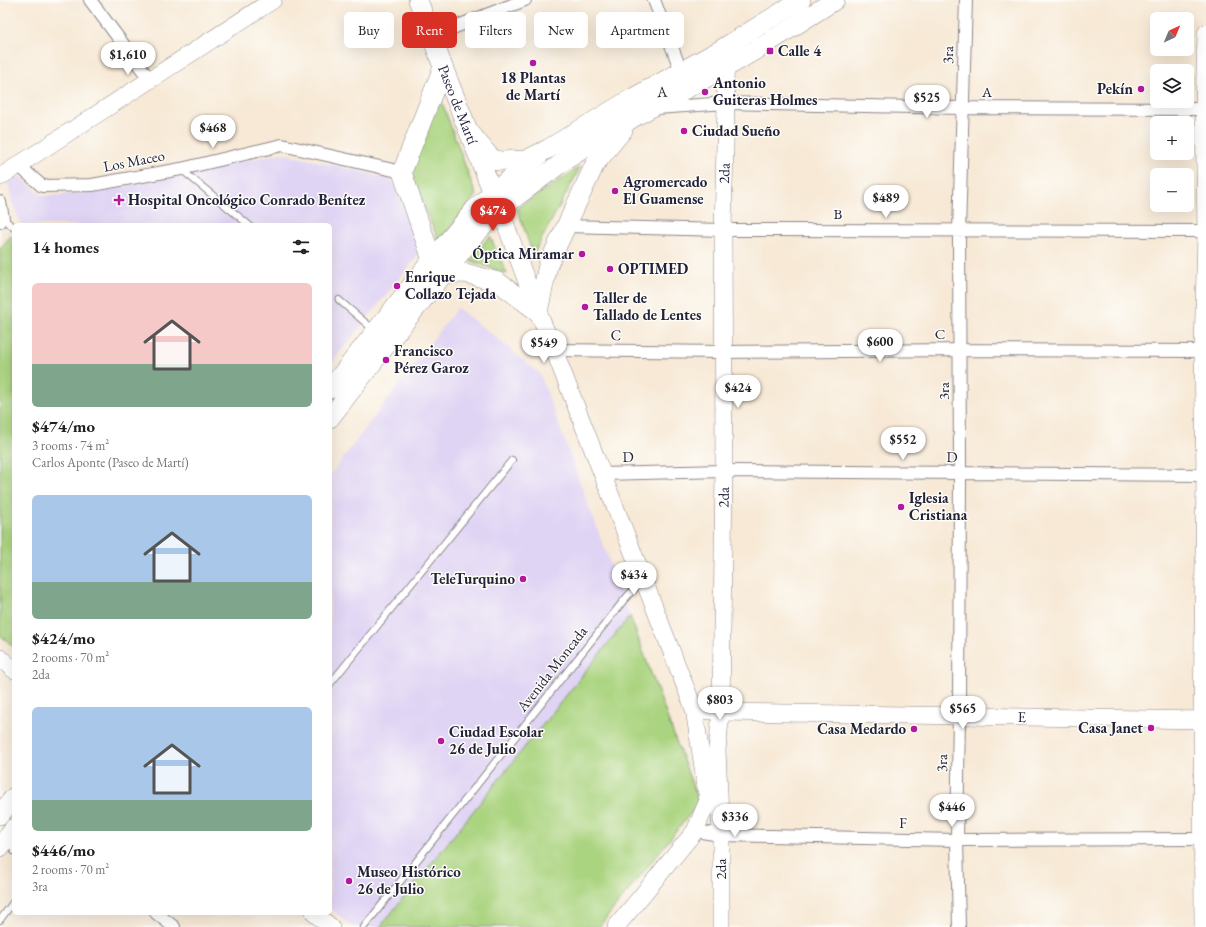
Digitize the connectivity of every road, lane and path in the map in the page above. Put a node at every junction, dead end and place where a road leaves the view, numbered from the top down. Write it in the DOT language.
graph roads {
  1 [pos="90,0"];
  2 [pos="273,0"];
  3 [pos="418,0"];
  4 [pos="525,0"];
  5 [pos="654,0"];
  6 [pos="801,0"];
  7 [pos="835,0"];
  8 [pos="966,0"];
  9 [pos="423,12"];
  10 [pos="457,26"];
  11 [pos="1206,33"];
  12 [pos="436,48"];
  13 [pos="443,67"];
  14 [pos="725,68"];
  15 [pos="681,71"];
  16 [pos="150,80"];
  17 [pos="726,103"];
  18 [pos="962,108"];
  19 [pos="1205,109"];
  20 [pos="642,112"];
  21 [pos="468,130"];
  22 [pos="548,149"];
  23 [pos="18,165"];
  24 [pos="181,168"];
  25 [pos="402,172"];
  26 [pos="0,177"];
  27 [pos="496,201"];
  28 [pos="0,202"];
  29 [pos="1,220"];
  30 [pos="247,223"];
  31 [pos="566,226"];
  32 [pos="12,227"];
  33 [pos="723,230"];
  34 [pos="959,231"];
  35 [pos="1206,232"];
  36 [pos="432,260"];
  37 [pos="444,274"];
  38 [pos="339,300"];
  39 [pos="538,312"];
  40 [pos="375,331"];
  41 [pos="554,350"];
  42 [pos="960,350"];
  43 [pos="1205,351"];
  44 [pos="723,352"];
  45 [pos="332,386"];
  46 [pos="332,415"];
  47 [pos="512,460"];
  48 [pos="724,471"];
  49 [pos="960,473"];
  50 [pos="602,474"];
  51 [pos="1206,475"];
  52 [pos="643,578"];
  53 [pos="0,658"];
  54 [pos="12,668"];
  55 [pos="332,682"];
  56 [pos="694,709"];
  57 [pos="721,712"];
  58 [pos="959,716"];
  59 [pos="1204,720"];
  60 [pos="717,750"];
  61 [pos="12,800"];
  62 [pos="0,816"];
  63 [pos="695,831"];
  64 [pos="721,835"];
  65 [pos="8,836"];
  66 [pos="1204,839"];
  67 [pos="957,840"];
  68 [pos="12,846"];
  69 [pos="12,904"];
  70 [pos="159,915"];
  71 [pos="317,915"];
  72 [pos="0,920"];
  73 [pos="174,927"];
  74 [pos="332,927"];
  75 [pos="364,927"];
  76 [pos="616,927"];
  77 [pos="721,927"];
  78 [pos="959,927"];
  79 [pos="1203,927"];
  1 -- 16 [label="street"];
  2 -- 16 [label="main road"];
  3 -- 9 [label="main road, Paseo de Martí"];
  4 -- 10 [label="street"];
  5 -- 15 [label="street"];
  6 -- 15 [label="main road"];
  7 -- 14 [label="main road"];
  8 -- 18 [label="street, 3ra"];
  11 -- 19 [label="main road"];
  12 -- 13 [label="main road, Paseo de Martí"];
  13 -- 21 [label="main road, Paseo de Martí"];
  13 -- 25 [label="main road"];
  14 -- 17 [label="main road, 2da"];
  14 -- 20 [label="main road"];
  15 -- 22 [label="main road"];
  16 -- 23 [label="main road"];
  17 -- 18 [label="street, A"];
  17 -- 20 [label="street, A"];
  17 -- 33 [label="main road, 2da"];
  18 -- 19 [label="street, A"];
  18 -- 34 [label="street, 3ra"];
  19 -- 35 [label="main road"];
  20 -- 27 [label="main road"];
  20 -- 31 [label="main road"];
  21 -- 22 [label="main road"];
  21 -- 27 [label="main road, Paseo de Martí"];
  22 -- 27 [label="main road"];
  23 -- 24 [label="street, Los Maceo"];
  23 -- 26 [label="main road"];
  24 -- 25 [label="street, Los Maceo"];
  24 -- 30 [label="lane"];
  25 -- 36 [label="main road"];
  27 -- 36 [label="main road"];
  27 -- 37 [label="main road"];
  27 -- 39 [label="main road"];
  28 -- 29 [label="street"];
  29 -- 32 [label="lane"];
  31 -- 33 [label="street, B"];
  31 -- 39 [label="main road"];
  33 -- 34 [label="street, B"];
  33 -- 44 [label="main road, 2da"];
  34 -- 35 [label="street, B"];
  34 -- 42 [label="street, 3ra"];
  35 -- 43 [label="main road"];
  36 -- 40 [label="main road"];
  37 -- 39 [label="main road"];
  37 -- 46 [label="main road"];
  38 -- 40 [label="lane"];
  39 -- 41 [label="main road"];
  40 -- 45 [label="main road"];
  41 -- 44 [label="street, C"];
  41 -- 50 [label="main road"];
  42 -- 43 [label="street, C"];
  42 -- 44 [label="street, C"];
  42 -- 49 [label="street, 3ra"];
  43 -- 51 [label="main road"];
  44 -- 48 [label="main road, 2da"];
  47 -- 55 [label="lane"];
  48 -- 49 [label="street, D"];
  48 -- 50 [label="street, D"];
  48 -- 57 [label="main road, 2da"];
  49 -- 51 [label="street, D"];
  49 -- 58 [label="street, 3ra"];
  50 -- 52 [label="main road"];
  51 -- 59 [label="main road"];
  52 -- 56 [label="main road"];
  52 -- 75 [label="lane, Avenida Moncada"];
  53 -- 54 [label="main road"];
  56 -- 57 [label="main road, E"];
  56 -- 60 [label="main road"];
  56 -- 63 [label="main road"];
  57 -- 58 [label="main road, E"];
  57 -- 60 [label="main road, 2da"];
  58 -- 59 [label="main road, E"];
  58 -- 67 [label="street, 3ra"];
  59 -- 66 [label="main road"];
  60 -- 64 [label="main road, 2da"];
  61 -- 62 [label="main road"];
  63 -- 64 [label="street, F"];
  63 -- 76 [label="main road"];
  64 -- 67 [label="street, F"];
  64 -- 77 [label="main road, 2da"];
  65 -- 68 [label="lane"];
  66 -- 67 [label="street, F"];
  66 -- 79 [label="main road"];
  67 -- 78 [label="street, 3ra"];
  69 -- 72 [label="lane"];
  70 -- 73 [label="street"];
  71 -- 74 [label="main road"];
}
